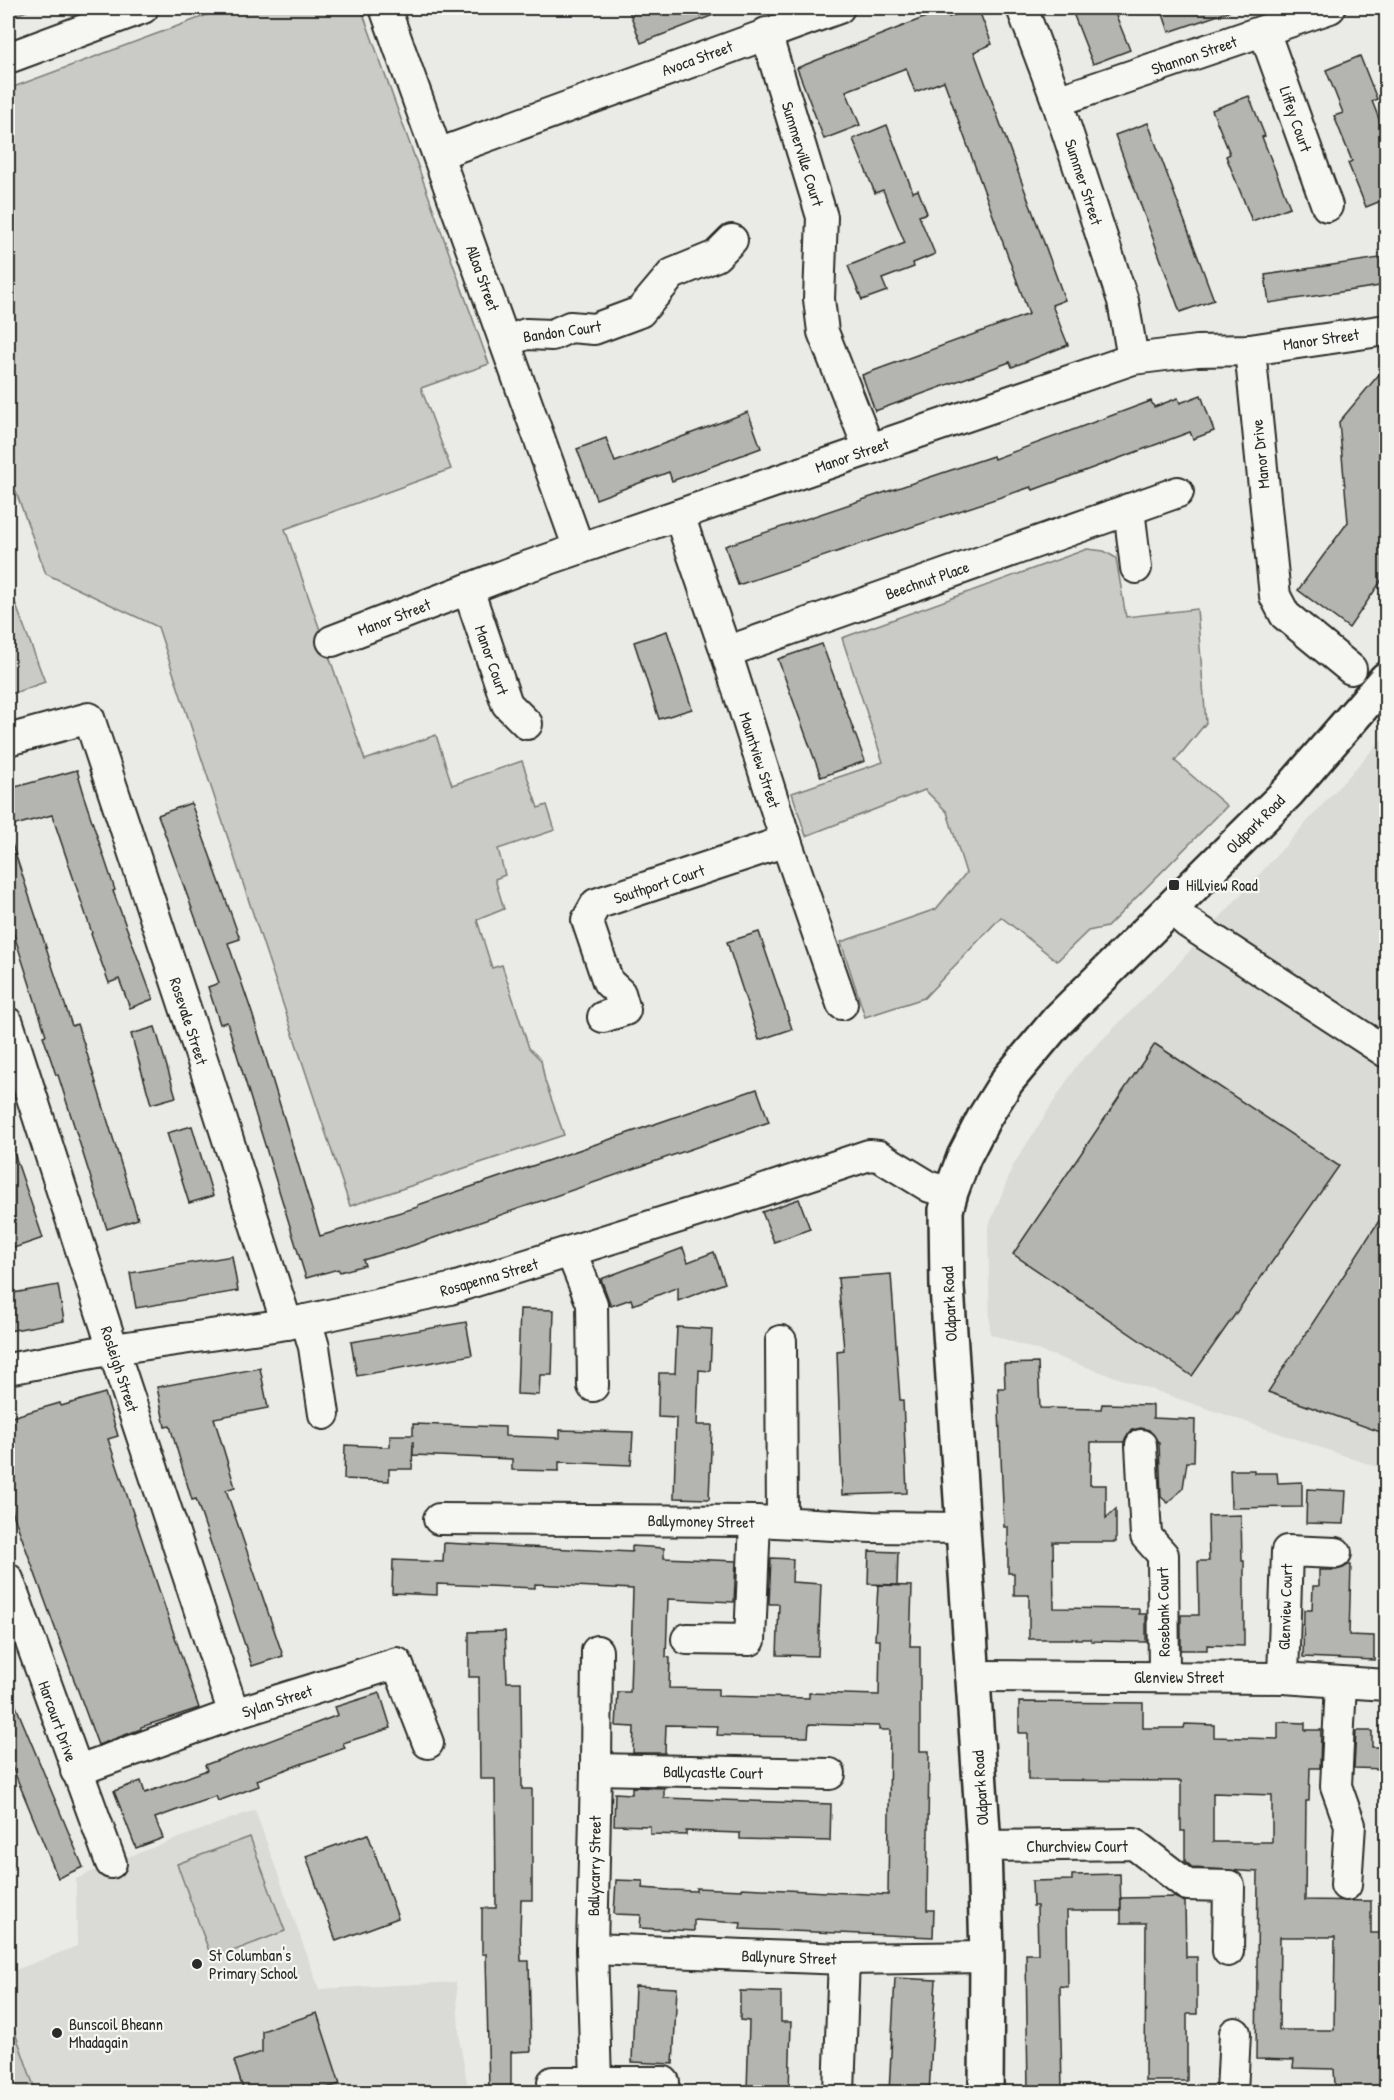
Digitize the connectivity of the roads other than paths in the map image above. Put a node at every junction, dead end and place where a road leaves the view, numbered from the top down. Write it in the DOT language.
graph roads {
  1 [pos="143,8"];
  2 [pos="386,8"];
  3 [pos="839,8"];
  4 [pos="1022,8"];
  5 [pos="1330,8"];
  6 [pos="1264,31"];
  7 [pos="766,33"];
  8 [pos="8,58"];
  9 [pos="1057,101"];
  10 [pos="438,154"];
  11 [pos="1327,207"];
  12 [pos="732,240"];
  13 [pos="1386,330"];
  14 [pos="506,342"];
  15 [pos="1250,350"];
  16 [pos="1133,359"];
  17 [pos="869,449"];
  18 [pos="1178,492"];
  19 [pos="1129,509"];
  20 [pos="679,515"];
  21 [pos="579,549"];
  22 [pos="1136,568"];
  23 [pos="468,590"];
  24 [pos="332,641"];
  25 [pos="726,651"];
  26 [pos="1351,669"];
  27 [pos="1386,679"];
  28 [pos="527,724"];
  29 [pos="8,740"];
  30 [pos="786,842"];
  31 [pos="1172,908"];
  32 [pos="842,1004"];
  33 [pos="603,1017"];
  34 [pos="8,1023"];
  35 [pos="1386,1052"];
  36 [pos="951,1192"];
  37 [pos="571,1252"];
  38 [pos="296,1322"];
  39 [pos="781,1341"];
  40 [pos="113,1349"];
  41 [pos="8,1369"];
  42 [pos="593,1386"];
  43 [pos="324,1414"];
  44 [pos="1142,1445"];
  45 [pos="439,1519"];
  46 [pos="769,1522"];
  47 [pos="962,1528"];
  48 [pos="1336,1553"];
  49 [pos="8,1579"];
  50 [pos="687,1640"];
  51 [pos="597,1651"];
  52 [pos="971,1676"];
  53 [pos="1164,1677"];
  54 [pos="1283,1678"];
  55 [pos="1341,1683"];
  56 [pos="1386,1685"];
  57 [pos="234,1714"];
  58 [pos="428,1743"];
  59 [pos="596,1769"];
  60 [pos="76,1771"];
  61 [pos="830,1774"];
  62 [pos="984,1846"];
  63 [pos="111,1863"];
  64 [pos="1347,1885"];
  65 [pos="592,1949"];
  66 [pos="1228,1951"];
  67 [pos="987,1957"];
  68 [pos="844,1959"];
  69 [pos="1234,2033"];
  70 [pos="554,2082"];
  71 [pos="596,2082"];
  72 [pos="664,2082"];
  73 [pos="839,2092"];
  74 [pos="986,2092"];
  75 [pos="1232,2092"];
  1 -- 8 [label="street"];
  2 -- 10 [label="street, Alloa Street"];
  3 -- 7 [label="street, Avoca Street"];
  4 -- 9 [label="street, Summer Street"];
  5 -- 6 [label="street, Shannon Street"];
  6 -- 9 [label="street, Shannon Street"];
  6 -- 11 [label="street, Liffey Court"];
  7 -- 10 [label="street, Avoca Street"];
  7 -- 17 [label="street, Summerville Court"];
  9 -- 16 [label="street, Summer Street"];
  10 -- 14 [label="street, Alloa Street"];
  12 -- 14 [label="street, Bandon Court"];
  13 -- 15 [label="street, Manor Street"];
  14 -- 21 [label="street, Alloa Street"];
  15 -- 16 [label="street, Manor Street"];
  15 -- 26 [label="street, Manor Drive"];
  16 -- 17 [label="street, Manor Street"];
  17 -- 20 [label="street, Manor Street"];
  18 -- 19 [label="street, Beechnut Place"];
  19 -- 22 [label="street"];
  19 -- 25 [label="street, Beechnut Place"];
  20 -- 21 [label="street, Manor Street"];
  20 -- 25 [label="street, Mountview Street"];
  21 -- 23 [label="street, Manor Street"];
  23 -- 24 [label="street, Manor Street"];
  23 -- 28 [label="street, Manor Court"];
  25 -- 30 [label="street, Mountview Street"];
  27 -- 31 [label="main road, Oldpark Road"];
  29 -- 38 [label="street, Rosevale Street"];
  30 -- 32 [label="street, Mountview Street"];
  30 -- 33 [label="street, Southport Court"];
  31 -- 35 [label="street"];
  31 -- 36 [label="main road, Oldpark Road"];
  34 -- 40 [label="street, Rosleigh Street"];
  36 -- 37 [label="street, Rosapenna Street"];
  36 -- 47 [label="main road, Oldpark Road"];
  37 -- 38 [label="street, Rosapenna Street"];
  37 -- 42 [label="street"];
  38 -- 40 [label="street, Rosapenna Street"];
  38 -- 43 [label="street, Rosevale Street"];
  39 -- 46 [label="street"];
  40 -- 41 [label="street, Rosapenna Street"];
  40 -- 57 [label="street, Rosleigh Street"];
  44 -- 53 [label="street, Rosebank Court"];
  45 -- 46 [label="street, Ballymoney Street"];
  46 -- 47 [label="street, Ballymoney Street"];
  46 -- 50 [label="street"];
  47 -- 52 [label="main road, Oldpark Road"];
  48 -- 54 [label="street, Glenview Court"];
  49 -- 60 [label="street, Harcourt Drive"];
  51 -- 59 [label="street, Ballycarry Street"];
  52 -- 53 [label="street, Glenview Street"];
  52 -- 62 [label="main road, Oldpark Road"];
  53 -- 54 [label="street, Glenview Street"];
  54 -- 55 [label="street, Glenview Street"];
  55 -- 56 [label="street, Glenview Street"];
  55 -- 64 [label="street"];
  57 -- 58 [label="street, Sylan Street"];
  57 -- 60 [label="street, Sylan Street"];
  59 -- 61 [label="street, Ballycastle Court"];
  59 -- 65 [label="street, Ballycarry Street"];
  60 -- 63 [label="street, Harcourt Drive"];
  62 -- 66 [label="street, Churchview Court"];
  62 -- 67 [label="main road, Oldpark Road"];
  65 -- 68 [label="street, Ballynure Street"];
  65 -- 71 [label="street, Ballycarry Street"];
  67 -- 68 [label="street, Ballynure Street"];
  67 -- 74 [label="main road, Oldpark Road"];
  68 -- 73 [label="street"];
  69 -- 75 [label="street"];
  70 -- 71 [label="street"];
  71 -- 72 [label="street"];
}
